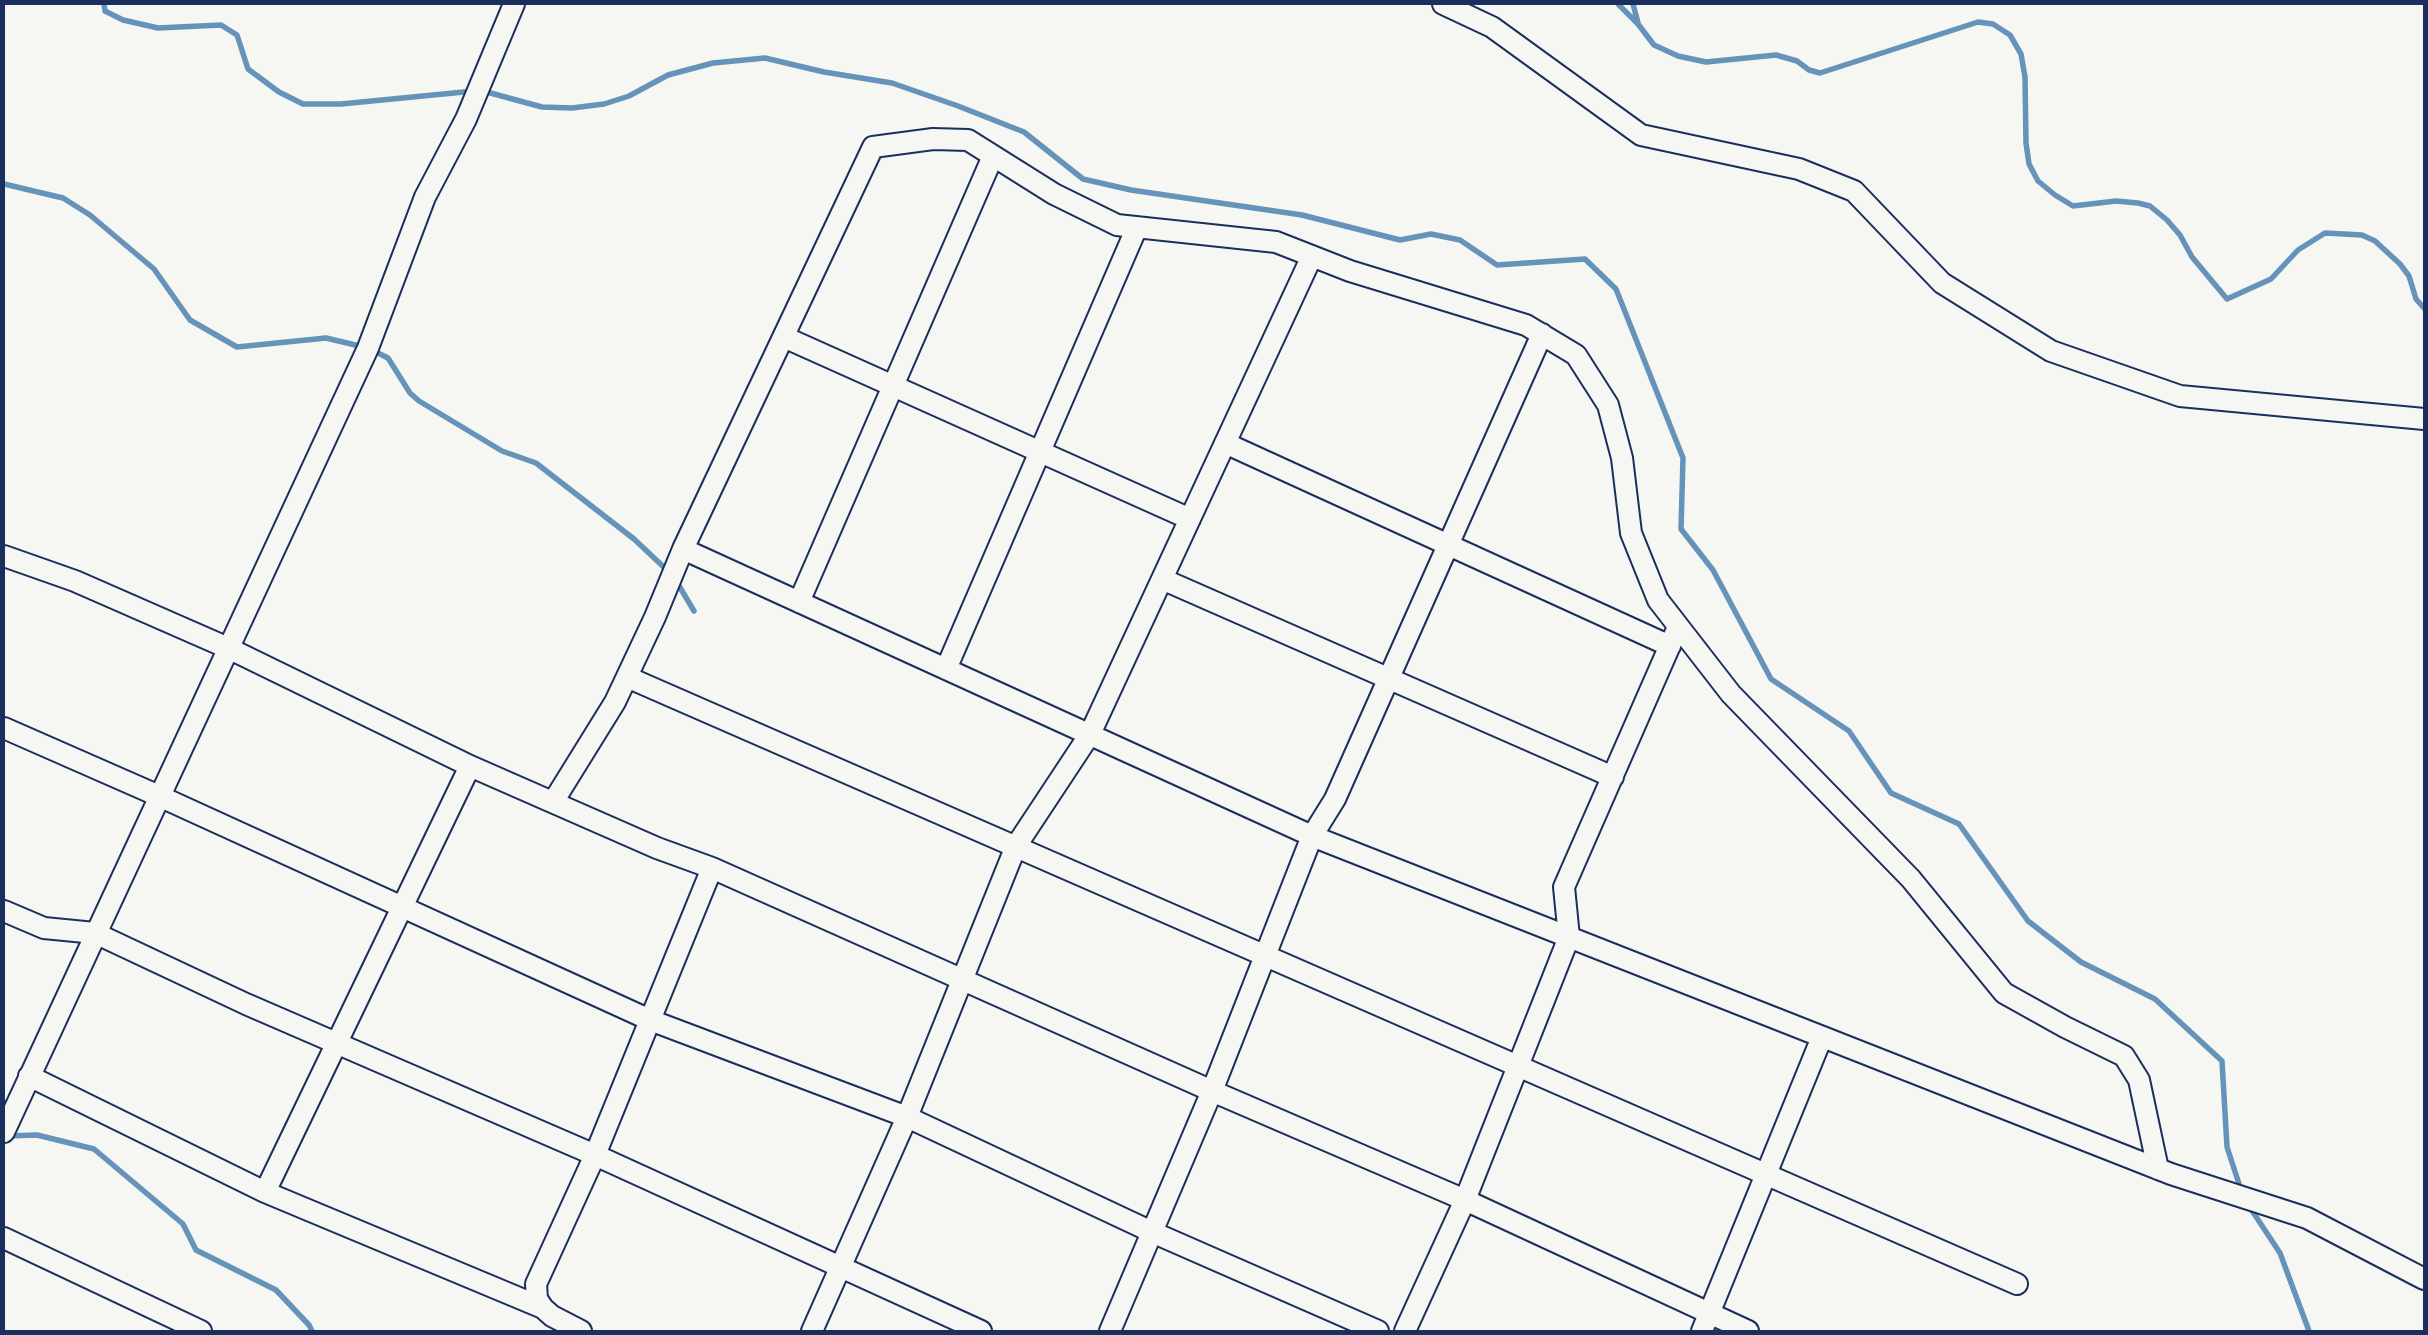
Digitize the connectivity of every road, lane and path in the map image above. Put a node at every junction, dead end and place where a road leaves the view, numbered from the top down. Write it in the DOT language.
graph roads {
  1 [pos="514,4"];
  2 [pos="1443,4"];
  3 [pos="993,156"];
  4 [pos="1137,227"];
  5 [pos="1312,256"];
  6 [pos="1542,334"];
  7 [pos="784,337"];
  8 [pos="893,386"];
  9 [pos="2424,419"];
  10 [pos="1225,443"];
  11 [pos="1040,452"];
  12 [pos="1190,519"];
  13 [pos="1448,545"];
  14 [pos="683,549"];
  15 [pos="4,556"];
  16 [pos="1162,579"];
  17 [pos="799,602"];
  18 [pos="1678,627"];
  19 [pos="1670,646"];
  20 [pos="228,648"];
  21 [pos="946,669"];
  22 [pos="627,677"];
  23 [pos="1389,679"];
  24 [pos="4,728"];
  25 [pos="1090,734"];
  26 [pos="470,766"];
  27 [pos="1612,777"];
  28 [pos="159,796"];
  29 [pos="553,802"];
  30 [pos="1312,836"];
  31 [pos="1016,846"];
  32 [pos="712,868"];
  33 [pos="402,907"];
  34 [pos="4,911"];
  35 [pos="95,933"];
  36 [pos="1569,937"];
  37 [pos="1266,955"];
  38 [pos="961,981"];
  39 [pos="650,1020"];
  40 [pos="1822,1037"];
  41 [pos="337,1043"];
  42 [pos="1518,1066"];
  43 [pos="29,1076"];
  44 [pos="1212,1091"];
  45 [pos="907,1117"];
  46 [pos="4,1132"];
  47 [pos="595,1155"];
  48 [pos="2158,1169"];
  49 [pos="1765,1174"];
  50 [pos="265,1192"];
  51 [pos="1465,1200"];
  52 [pos="1152,1232"];
  53 [pos="4,1238"];
  54 [pos="838,1268"];
  55 [pos="2424,1279"];
  56 [pos="2017,1284"];
  57 [pos="543,1308"];
  58 [pos="1706,1323"];
  59 [pos="201,1331"];
  60 [pos="581,1331"];
  61 [pos="812,1331"];
  62 [pos="981,1331"];
  63 [pos="1110,1331"];
  64 [pos="1378,1331"];
  65 [pos="1405,1331"];
  66 [pos="1748,1331"];
  1 -- 20 [label="street"];
  2 -- 9 [label="street"];
  3 -- 4 [label="street"];
  3 -- 7 [label="street"];
  3 -- 8 [label="street"];
  4 -- 5 [label="street"];
  4 -- 11 [label="street"];
  5 -- 6 [label="street"];
  5 -- 10 [label="street"];
  6 -- 13 [label="street"];
  6 -- 18 [label="street"];
  7 -- 8 [label="street"];
  7 -- 14 [label="street"];
  8 -- 11 [label="street"];
  8 -- 17 [label="street"];
  10 -- 12 [label="street"];
  10 -- 13 [label="street"];
  11 -- 12 [label="street"];
  11 -- 21 [label="street"];
  12 -- 16 [label="street"];
  13 -- 19 [label="street"];
  13 -- 23 [label="street"];
  14 -- 17 [label="street"];
  14 -- 22 [label="street"];
  15 -- 20 [label="street"];
  16 -- 23 [label="street"];
  16 -- 25 [label="street"];
  17 -- 21 [label="street"];
  18 -- 19 [label="street"];
  18 -- 48 [label="street"];
  19 -- 27 [label="street"];
  20 -- 26 [label="street"];
  20 -- 28 [label="street"];
  21 -- 25 [label="street"];
  22 -- 29 [label="street"];
  22 -- 31 [label="street"];
  23 -- 27 [label="street"];
  23 -- 30 [label="street"];
  24 -- 28 [label="street"];
  25 -- 30 [label="street"];
  25 -- 31 [label="street"];
  26 -- 29 [label="street"];
  26 -- 33 [label="street"];
  27 -- 36 [label="street"];
  28 -- 33 [label="street"];
  28 -- 35 [label="street"];
  29 -- 32 [label="street"];
  30 -- 36 [label="street"];
  30 -- 37 [label="street"];
  31 -- 37 [label="street"];
  31 -- 38 [label="street"];
  32 -- 38 [label="street"];
  32 -- 39 [label="street"];
  33 -- 39 [label="street"];
  33 -- 41 [label="street"];
  34 -- 35 [label="street"];
  35 -- 41 [label="street"];
  35 -- 43 [label="street"];
  36 -- 40 [label="street"];
  36 -- 42 [label="street"];
  37 -- 42 [label="street"];
  37 -- 44 [label="street"];
  38 -- 44 [label="street"];
  38 -- 45 [label="street"];
  39 -- 45 [label="street"];
  39 -- 47 [label="street"];
  40 -- 48 [label="street"];
  40 -- 49 [label="street"];
  41 -- 47 [label="street"];
  41 -- 50 [label="street"];
  42 -- 49 [label="street"];
  42 -- 51 [label="street"];
  43 -- 46 [label="street"];
  43 -- 50 [label="street"];
  44 -- 51 [label="street"];
  44 -- 52 [label="street"];
  45 -- 52 [label="street"];
  45 -- 54 [label="street"];
  47 -- 54 [label="street"];
  47 -- 57 [label="street"];
  48 -- 55 [label="street"];
  49 -- 56 [label="street"];
  49 -- 58 [label="street"];
  50 -- 57 [label="street"];
  51 -- 58 [label="street"];
  51 -- 65 [label="street"];
  52 -- 63 [label="street"];
  52 -- 64 [label="street"];
  53 -- 59 [label="street"];
  54 -- 61 [label="street"];
  54 -- 62 [label="street"];
  57 -- 60 [label="street"];
  58 -- 66 [label="street"];
}
